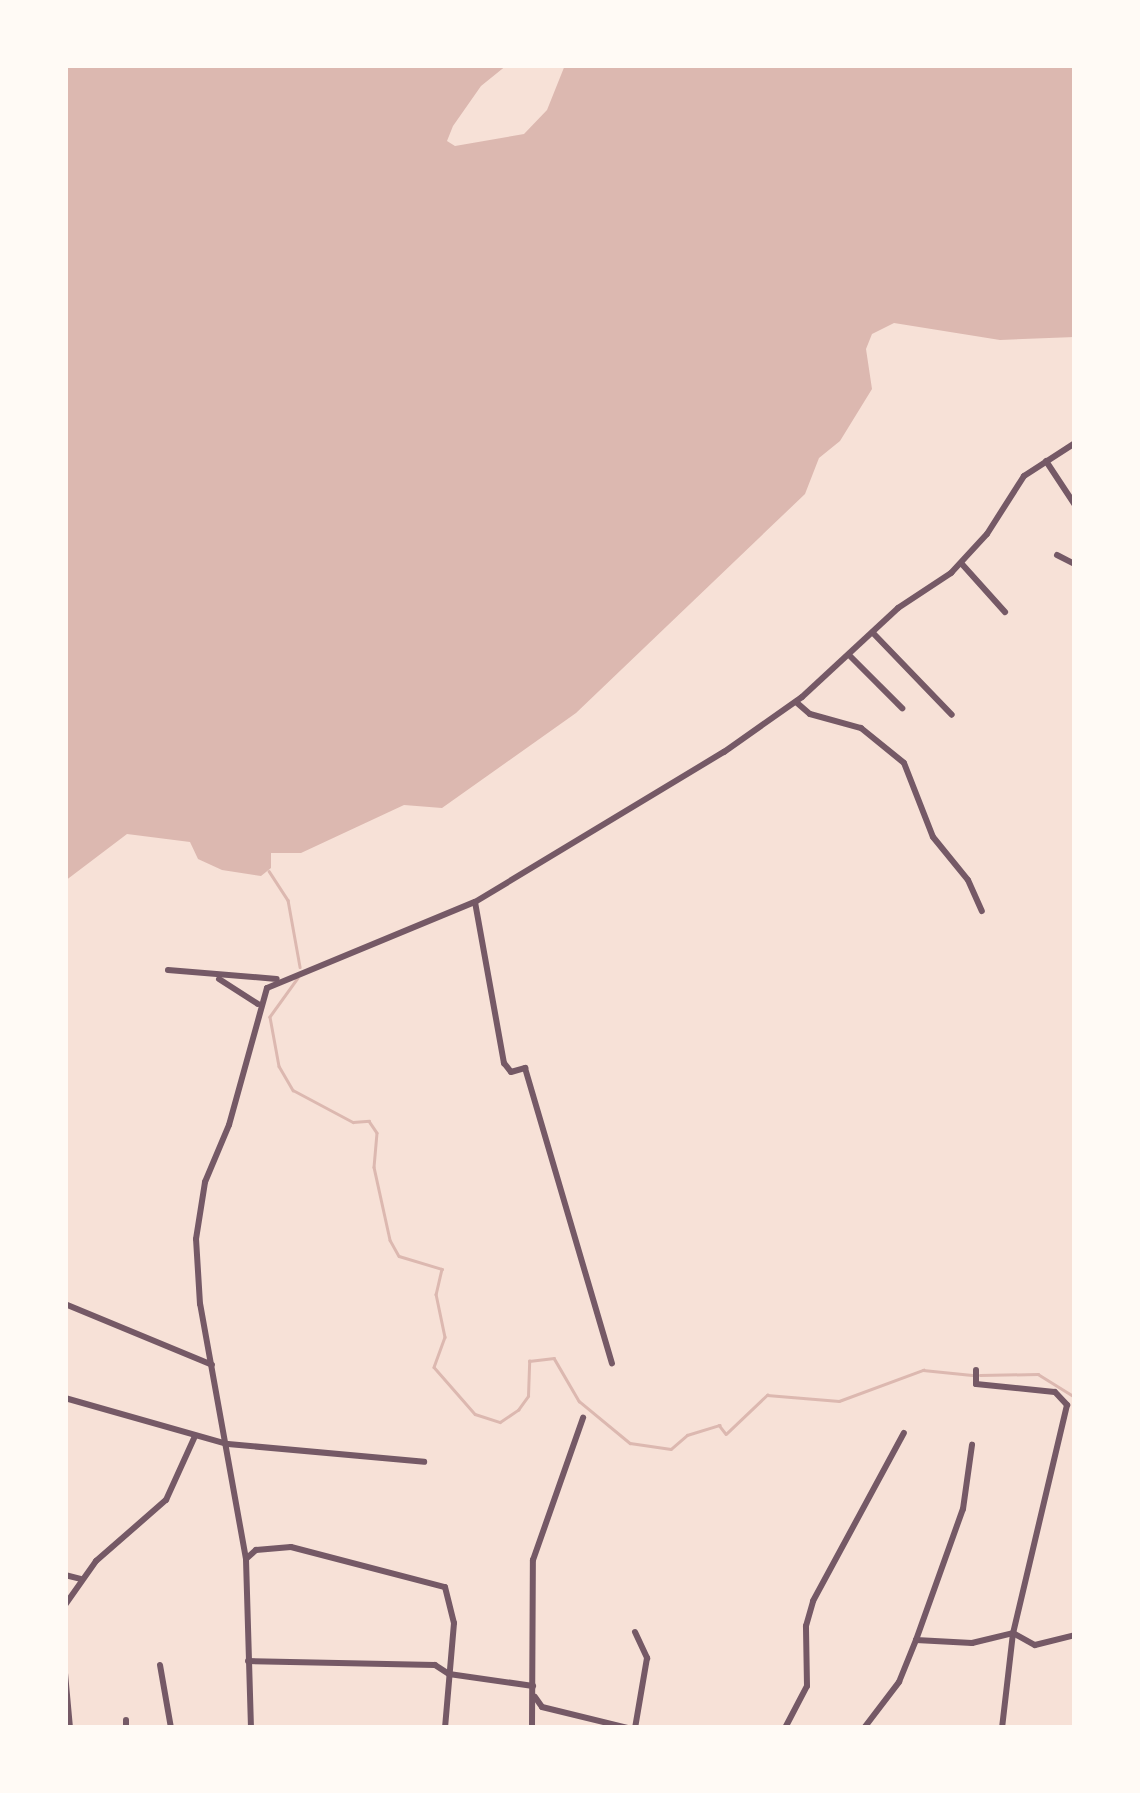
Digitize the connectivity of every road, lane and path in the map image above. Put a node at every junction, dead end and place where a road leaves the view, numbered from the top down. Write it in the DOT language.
graph roads {
  1 [pos="1075,442"];
  2 [pos="1046,462"];
  3 [pos="1075,505"];
  4 [pos="1057,555"];
  5 [pos="961,563"];
  6 [pos="1075,564"];
  7 [pos="1005,612"];
  8 [pos="874,634"];
  9 [pos="850,656"];
  10 [pos="796,702"];
  11 [pos="902,708"];
  12 [pos="952,715"];
  13 [pos="475,902"];
  14 [pos="982,912"];
  15 [pos="168,970"];
  16 [pos="219,979"];
  17 [pos="278,980"];
  18 [pos="258,1004"];
  19 [pos="65,1304"];
  20 [pos="612,1363"];
  21 [pos="212,1365"];
  22 [pos="976,1370"];
  23 [pos="65,1398"];
  24 [pos="583,1418"];
  25 [pos="904,1433"];
  26 [pos="195,1436"];
  27 [pos="228,1444"];
  28 [pos="972,1445"];
  29 [pos="424,1462"];
  30 [pos="246,1558"];
  31 [pos="65,1574"];
  32 [pos="81,1579"];
  33 [pos="65,1605"];
  34 [pos="635,1632"];
  35 [pos="1013,1633"];
  36 [pos="1075,1635"];
  37 [pos="916,1640"];
  38 [pos="248,1661"];
  39 [pos="160,1665"];
  40 [pos="65,1674"];
  41 [pos="449,1674"];
  42 [pos="532,1686"];
  43 [pos="70,1728"];
  44 [pos="172,1728"];
  45 [pos="251,1728"];
  46 [pos="445,1728"];
  47 [pos="532,1728"];
  48 [pos="632,1728"];
  49 [pos="655,1728"];
  50 [pos="672,1728"];
  51 [pos="785,1728"];
  52 [pos="864,1728"];
  53 [pos="1002,1728"];
  1 -- 2 [label="street"];
  2 -- 3 [label="street"];
  2 -- 5 [label="street"];
  4 -- 6 [label="street"];
  5 -- 7 [label="street"];
  5 -- 8 [label="street"];
  8 -- 9 [label="street"];
  8 -- 12 [label="street"];
  9 -- 10 [label="street"];
  9 -- 11 [label="street"];
  10 -- 13 [label="street"];
  10 -- 14 [label="street"];
  13 -- 17 [label="street"];
  13 -- 20 [label="street"];
  15 -- 16 [label="street"];
  16 -- 17 [label="street"];
  16 -- 18 [label="street"];
  17 -- 18 [label="street"];
  18 -- 21 [label="street"];
  19 -- 21 [label="street"];
  21 -- 27 [label="street"];
  22 -- 35 [label="street"];
  23 -- 26 [label="street"];
  24 -- 42 [label="street"];
  25 -- 51 [label="street"];
  26 -- 27 [label="street"];
  26 -- 32 [label="street"];
  27 -- 29 [label="street"];
  27 -- 30 [label="street"];
  28 -- 37 [label="street"];
  30 -- 38 [label="street"];
  30 -- 41 [label="street"];
  31 -- 32 [label="street"];
  32 -- 33 [label="street"];
  34 -- 48 [label="street"];
  35 -- 36 [label="street"];
  35 -- 37 [label="street"];
  35 -- 53 [label="street"];
  37 -- 52 [label="street"];
  38 -- 41 [label="street"];
  38 -- 45 [label="street"];
  39 -- 44 [label="street"];
  40 -- 43 [label="street"];
  41 -- 42 [label="street"];
  41 -- 46 [label="street"];
  42 -- 47 [label="street"];
  42 -- 48 [label="street"];
  49 -- 50 [label="street"];
}
